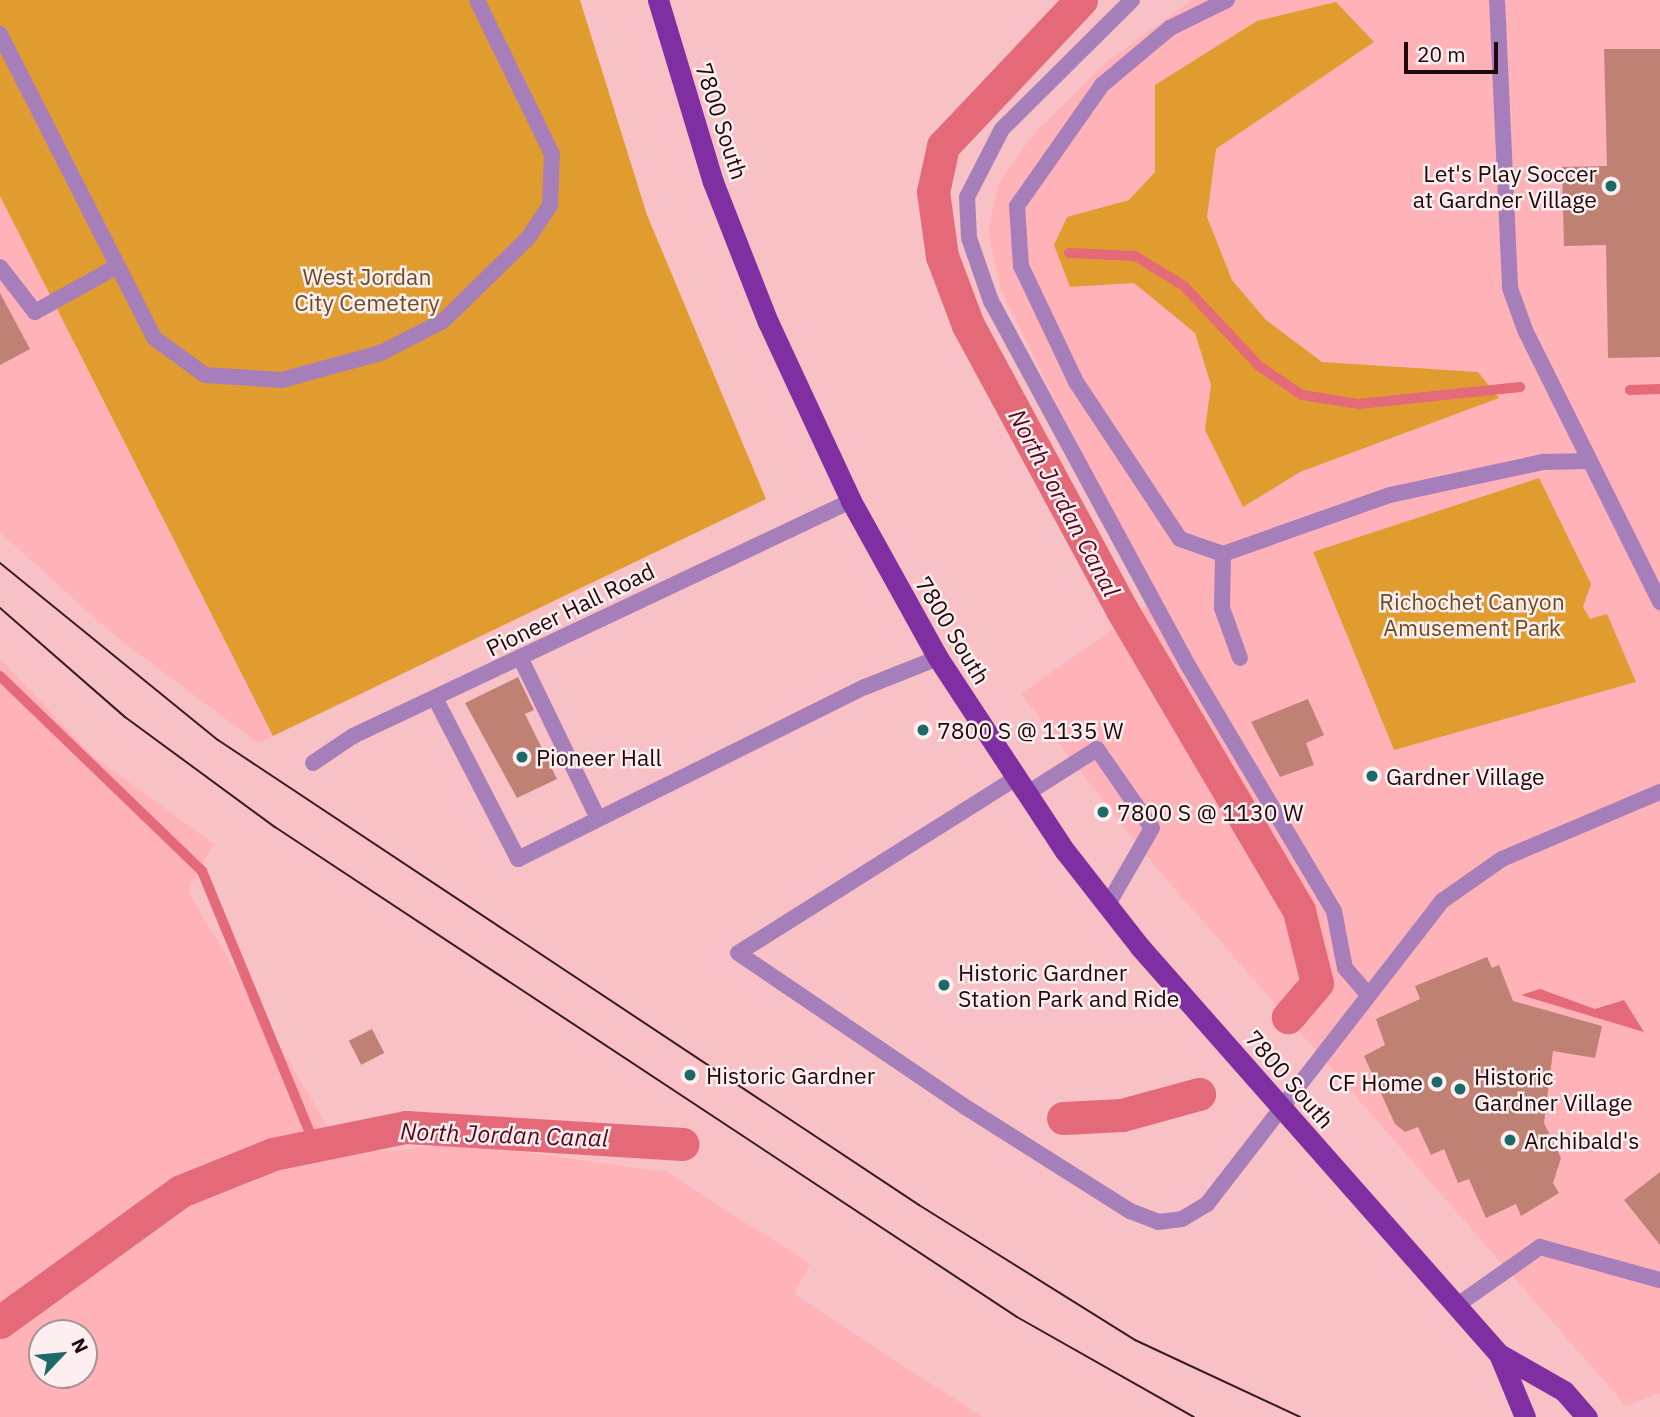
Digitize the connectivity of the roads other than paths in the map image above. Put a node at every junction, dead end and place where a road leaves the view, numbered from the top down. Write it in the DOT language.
graph roads {
  1 [pos="477,0"];
  2 [pos="658,0"];
  3 [pos="1132,0"];
  4 [pos="1227,0"];
  5 [pos="1497,0"];
  6 [pos="0,34"];
  7 [pos="0,267"];
  8 [pos="114,268"];
  9 [pos="1590,461"];
  10 [pos="851,501"];
  11 [pos="1223,554"];
  12 [pos="1660,602"];
  13 [pos="520,657"];
  14 [pos="938,658"];
  15 [pos="1240,658"];
  16 [pos="436,700"];
  17 [pos="313,763"];
  18 [pos="1021,786"];
  19 [pos="1660,792"];
  20 [pos="598,818"];
  21 [pos="1107,905"];
  22 [pos="1367,993"];
  23 [pos="1283,1110"];
  24 [pos="1660,1280"];
  25 [pos="1456,1306"];
  26 [pos="1499,1354"];
  27 [pos="1525,1417"];
  28 [pos="1587,1417"];
  1 -- 8 [label="lane"];
  2 -- 10 [label="main road, 7800 South"];
  3 -- 22 [label="lane"];
  4 -- 11 [label="lane"];
  5 -- 9 [label="lane"];
  6 -- 8 [label="lane"];
  7 -- 8 [label="lane"];
  9 -- 11 [label="lane"];
  9 -- 12 [label="lane"];
  10 -- 13 [label="lane, Pioneer Hall Road"];
  10 -- 14 [label="main road, 7800 South"];
  11 -- 15 [label="lane"];
  13 -- 16 [label="lane, Pioneer Hall Road"];
  13 -- 20 [label="lane"];
  14 -- 18 [label="main road, 7800 South"];
  14 -- 20 [label="lane"];
  16 -- 17 [label="lane, Pioneer Hall Road"];
  16 -- 20 [label="lane"];
  18 -- 21 [label="main road, 7800 South"];
  18 -- 21 [label="lane"];
  18 -- 23 [label="lane"];
  19 -- 22 [label="lane"];
  21 -- 23 [label="main road, 7800 South"];
  22 -- 23 [label="lane"];
  23 -- 25 [label="main road, 7800 South"];
  24 -- 25 [label="lane"];
  25 -- 26 [label="main road, 7800 South"];
  26 -- 27 [label="main road, 7800 South"];
  26 -- 28 [label="main road, 7800 South"];
}
